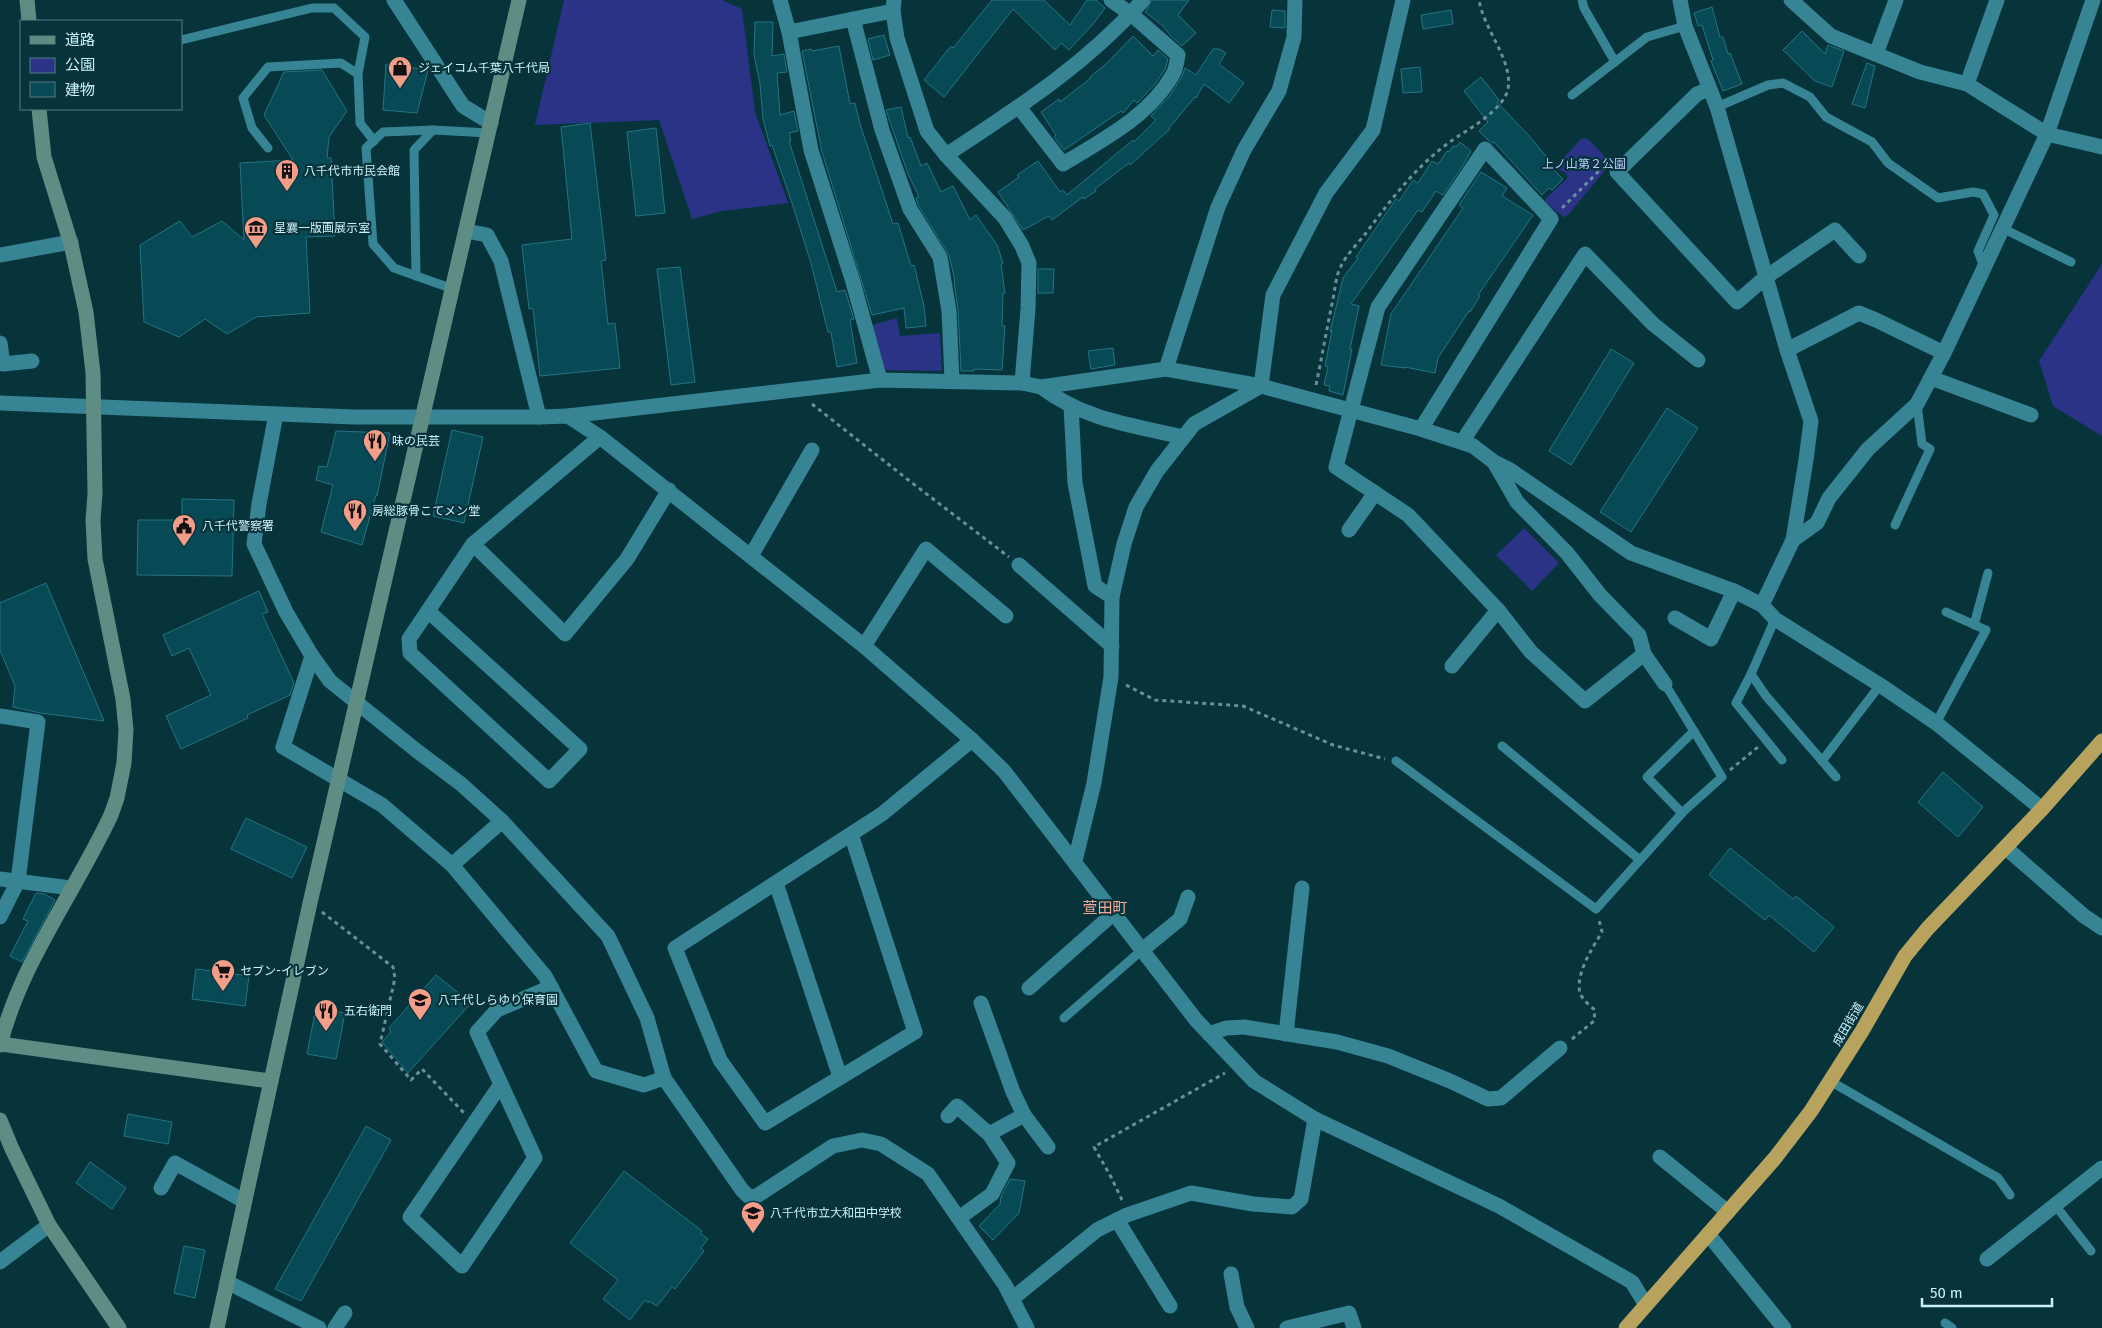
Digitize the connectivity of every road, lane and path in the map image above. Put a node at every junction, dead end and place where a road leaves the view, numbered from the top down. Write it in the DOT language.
graph roads {
  1 [pos="27,0"];
  2 [pos="394,0"];
  3 [pos="519,0"];
  4 [pos="780,0"];
  5 [pos="1111,0"];
  6 [pos="1143,0"];
  7 [pos="1295,0"];
  8 [pos="1403,0"];
  9 [pos="1479,0"];
  10 [pos="1582,0"];
  11 [pos="1680,0"];
  12 [pos="1896,0"];
  13 [pos="1997,0"];
  14 [pos="2093,0"];
  15 [pos="1795,2"];
  16 [pos="894,6"];
  17 [pos="1131,14"];
  18 [pos="853,19"];
  19 [pos="29,20"];
  20 [pos="1685,26"];
  21 [pos="789,32"];
  22 [pos="182,40"];
  23 [pos="1876,54"];
  24 [pos="1614,62"];
  25 [pos="358,74"];
  26 [pos="1967,84"];
  27 [pos="1708,89"];
  28 [pos="1572,95"];
  29 [pos="1019,107"];
  30 [pos="1717,107"];
  31 [pos="39,110"];
  32 [pos="490,128"];
  33 [pos="432,130"];
  34 [pos="2047,134"];
  35 [pos="374,141"];
  36 [pos="2102,147"];
  37 [pos="268,148"];
  38 [pos="946,156"];
  39 [pos="1617,172"];
  40 [pos="1551,218"];
  41 [pos="2002,228"];
  42 [pos="466,231"];
  43 [pos="71,242"];
  44 [pos="0,255"];
  45 [pos="1859,256"];
  46 [pos="2071,262"];
  47 [pos="1984,267"];
  48 [pos="416,276"];
  49 [pos="1766,277"];
  50 [pos="453,289"];
  51 [pos="0,344"];
  52 [pos="1787,350"];
  53 [pos="1944,353"];
  54 [pos="1698,360"];
  55 [pos="32,362"];
  56 [pos="1166,370"];
  57 [pos="1931,378"];
  58 [pos="880,380"];
  59 [pos="952,380"];
  60 [pos="1022,383"];
  61 [pos="1261,386"];
  62 [pos="1041,387"];
  63 [pos="795,389"];
  64 [pos="1312,400"];
  65 [pos="0,403"];
  66 [pos="1917,404"];
  67 [pos="1071,405"];
  68 [pos="93,407"];
  69 [pos="1352,410"];
  70 [pos="276,414"];
  71 [pos="2031,415"];
  72 [pos="424,416"];
  73 [pos="568,416"];
  74 [pos="539,417"];
  75 [pos="1420,429"];
  76 [pos="600,437"];
  77 [pos="1183,438"];
  78 [pos="1462,442"];
  79 [pos="812,450"];
  80 [pos="1494,462"];
  81 [pos="669,490"];
  82 [pos="1374,493"];
  83 [pos="1895,525"];
  84 [pos="1349,530"];
  85 [pos="1793,540"];
  86 [pos="473,544"];
  87 [pos="751,556"];
  88 [pos="1019,564"];
  89 [pos="1988,573"];
  90 [pos="1734,591"];
  91 [pos="1112,597"];
  92 [pos="1762,605"];
  93 [pos="1498,610"];
  94 [pos="428,611"];
  95 [pos="1946,612"];
  96 [pos="1006,616"];
  97 [pos="1675,618"];
  98 [pos="1775,619"];
  99 [pos="1974,624"];
  100 [pos="864,646"];
  101 [pos="1112,646"];
  102 [pos="1644,654"];
  103 [pos="312,656"];
  104 [pos="1452,666"];
  105 [pos="1751,674"];
  106 [pos="1111,677"];
  107 [pos="1664,684"];
  108 [pos="1880,685"];
  109 [pos="0,716"];
  110 [pos="1936,723"];
  111 [pos="1694,731"];
  112 [pos="972,740"];
  113 [pos="1766,741"];
  114 [pos="2102,741"];
  115 [pos="1502,746"];
  116 [pos="1782,760"];
  117 [pos="1822,760"];
  118 [pos="1396,761"];
  119 [pos="1722,777"];
  120 [pos="1836,777"];
  121 [pos="2042,810"];
  122 [pos="1682,813"];
  123 [pos="502,820"];
  124 [pos="851,834"];
  125 [pos="2006,848"];
  126 [pos="1640,860"];
  127 [pos="1075,861"];
  128 [pos="452,865"];
  129 [pos="0,879"];
  130 [pos="18,881"];
  131 [pos="776,883"];
  132 [pos="72,888"];
  133 [pos="1302,888"];
  134 [pos="1188,898"];
  135 [pos="310,903"];
  136 [pos="1596,909"];
  137 [pos="1114,912"];
  138 [pos="0,917"];
  139 [pos="2102,928"];
  140 [pos="1142,950"];
  141 [pos="551,987"];
  142 [pos="1029,988"];
  143 [pos="980,1002"];
  144 [pos="1064,1018"];
  145 [pos="1209,1034"];
  146 [pos="1286,1034"];
  147 [pos="0,1044"];
  148 [pos="1560,1048"];
  149 [pos="1238,1065"];
  150 [pos="664,1078"];
  151 [pos="840,1078"];
  152 [pos="270,1081"];
  153 [pos="1830,1081"];
  154 [pos="501,1084"];
  155 [pos="957,1105"];
  156 [pos="1024,1115"];
  157 [pos="1315,1119"];
  158 [pos="0,1121"];
  159 [pos="474,1124"];
  160 [pos="989,1134"];
  161 [pos="1048,1147"];
  162 [pos="1660,1157"];
  163 [pos="2102,1168"];
  164 [pos="161,1188"];
  165 [pos="2010,1195"];
  166 [pos="244,1201"];
  167 [pos="2055,1205"];
  168 [pos="1728,1212"];
  169 [pos="960,1218"];
  170 [pos="1122,1218"];
  171 [pos="49,1225"];
  172 [pos="1708,1234"];
  173 [pos="2091,1251"];
  174 [pos="1987,1259"];
  175 [pos="0,1262"];
  176 [pos="1231,1274"];
  177 [pos="227,1282"];
  178 [pos="1012,1298"];
  179 [pos="1646,1305"];
  180 [pos="1170,1306"];
  181 [pos="345,1313"];
  182 [pos="119,1328"];
  183 [pos="217,1328"];
  184 [pos="319,1328"];
  185 [pos="335,1328"];
  186 [pos="1027,1328"];
  187 [pos="1247,1328"];
  188 [pos="1287,1328"];
  189 [pos="1354,1328"];
  190 [pos="1626,1328"];
  191 [pos="1784,1328"];
  1 -- 19 [label="street"];
  2 -- 32 [label="street"];
  3 -- 32 [label="street"];
  4 -- 21 [label="street"];
  5 -- 17 [label="street"];
  6 -- 17 [label="street"];
  7 -- 56 [label="street"];
  8 -- 61 [label="street"];
  9 -- 64 [label="path"];
  10 -- 24 [label="lane"];
  11 -- 20 [label="street"];
  12 -- 23 [label="street"];
  13 -- 26 [label="street"];
  14 -- 34 [label="street"];
  15 -- 23 [label="street"];
  16 -- 18 [label="street"];
  16 -- 38 [label="street"];
  17 -- 29 [label="street"];
  17 -- 29 [label="street"];
  18 -- 21 [label="street"];
  18 -- 59 [label="street"];
  20 -- 24 [label="lane"];
  20 -- 27 [label="street"];
  21 -- 58 [label="street"];
  22 -- 25 [label="lane"];
  23 -- 26 [label="street"];
  24 -- 28 [label="lane"];
  25 -- 35 [label="lane"];
  25 -- 37 [label="lane"];
  26 -- 34 [label="street"];
  27 -- 30 [label="street"];
  27 -- 39 [label="street"];
  29 -- 38 [label="street"];
  30 -- 47 [label="lane"];
  30 -- 49 [label="street"];
  31 -- 43 [label="street"];
  32 -- 33 [label="lane"];
  32 -- 42 [label="street"];
  33 -- 35 [label="lane"];
  33 -- 48 [label="lane"];
  34 -- 36 [label="street"];
  34 -- 41 [label="street"];
  35 -- 48 [label="lane"];
  38 -- 60 [label="street"];
  39 -- 40 [label="path"];
  39 -- 49 [label="street"];
  40 -- 69 [label="street"];
  40 -- 75 [label="street"];
  41 -- 46 [label="lane"];
  41 -- 47 [label="street"];
  42 -- 50 [label="street"];
  42 -- 74 [label="street"];
  43 -- 44 [label="street"];
  43 -- 68 [label="street"];
  45 -- 49 [label="street"];
  47 -- 53 [label="street"];
  48 -- 50 [label="lane"];
  49 -- 52 [label="street"];
  50 -- 72 [label="street"];
  51 -- 55 [label="street"];
  52 -- 53 [label="street"];
  52 -- 85 [label="street"];
  53 -- 57 [label="street"];
  54 -- 78 [label="street"];
  56 -- 61 [label="street"];
  56 -- 62 [label="street"];
  57 -- 66 [label="street"];
  57 -- 71 [label="street"];
  58 -- 59 [label="street"];
  58 -- 63 [label="street"];
  59 -- 60 [label="street"];
  60 -- 62 [label="street"];
  61 -- 64 [label="street"];
  61 -- 77 [label="street"];
  62 -- 67 [label="street"];
  63 -- 73 [label="street"];
  63 -- 88 [label="path"];
  64 -- 69 [label="street"];
  65 -- 68 [label="street"];
  66 -- 83 [label="lane"];
  66 -- 85 [label="street"];
  67 -- 77 [label="street"];
  67 -- 91 [label="street"];
  68 -- 70 [label="street"];
  68 -- 132 [label="street"];
  69 -- 75 [label="street"];
  69 -- 82 [label="street"];
  70 -- 72 [label="street"];
  70 -- 103 [label="street"];
  72 -- 74 [label="street"];
  72 -- 135 [label="street"];
  73 -- 74 [label="street"];
  73 -- 76 [label="street"];
  75 -- 78 [label="street"];
  76 -- 81 [label="street"];
  76 -- 86 [label="street"];
  77 -- 91 [label="street"];
  78 -- 80 [label="street"];
  79 -- 87 [label="street"];
  80 -- 90 [label="street"];
  80 -- 102 [label="street"];
  81 -- 86 [label="street"];
  81 -- 87 [label="street"];
  82 -- 84 [label="street"];
  82 -- 93 [label="street"];
  85 -- 92 [label="street"];
  86 -- 94 [label="street"];
  87 -- 100 [label="street"];
  88 -- 101 [label="street"];
  89 -- 99 [label="lane"];
  90 -- 92 [label="street"];
  90 -- 97 [label="street"];
  91 -- 101 [label="street"];
  92 -- 98 [label="street"];
  93 -- 102 [label="street"];
  93 -- 104 [label="street"];
  94 -- 94 [label="street"];
  95 -- 99 [label="lane"];
  96 -- 100 [label="street"];
  98 -- 105 [label="lane"];
  98 -- 108 [label="street"];
  99 -- 110 [label="lane"];
  100 -- 112 [label="street"];
  101 -- 106 [label="street"];
  102 -- 107 [label="street"];
  103 -- 123 [label="street"];
  103 -- 128 [label="street"];
  105 -- 113 [label="lane"];
  105 -- 117 [label="lane"];
  106 -- 118 [label="path"];
  106 -- 127 [label="street"];
  107 -- 111 [label="lane"];
  108 -- 110 [label="street"];
  108 -- 117 [label="lane"];
  109 -- 130 [label="street"];
  110 -- 121 [label="street"];
  111 -- 119 [label="lane"];
  111 -- 122 [label="lane"];
  112 -- 124 [label="street"];
  112 -- 127 [label="street"];
  113 -- 116 [label="lane"];
  113 -- 119 [label="path"];
  114 -- 121 [label="highway, 成田街道"];
  115 -- 126 [label="lane"];
  117 -- 120 [label="lane"];
  118 -- 136 [label="lane"];
  119 -- 122 [label="lane"];
  121 -- 125 [label="highway, 成田街道"];
  122 -- 126 [label="lane"];
  123 -- 128 [label="street"];
  123 -- 150 [label="street"];
  124 -- 131 [label="street"];
  124 -- 151 [label="street"];
  125 -- 139 [label="street"];
  125 -- 153 [label="highway, 成田街道"];
  126 -- 136 [label="lane"];
  127 -- 137 [label="street"];
  128 -- 141 [label="street"];
  129 -- 130 [label="street"];
  130 -- 132 [label="street"];
  130 -- 138 [label="street"];
  131 -- 151 [label="street"];
  131 -- 151 [label="street"];
  132 -- 147 [label="street"];
  133 -- 146 [label="street"];
  134 -- 140 [label="street"];
  135 -- 152 [label="street"];
  135 -- 159 [label="path"];
  136 -- 148 [label="path"];
  137 -- 140 [label="street"];
  137 -- 142 [label="street"];
  140 -- 144 [label="lane"];
  140 -- 145 [label="street"];
  141 -- 150 [label="street"];
  141 -- 154 [label="street"];
  143 -- 156 [label="street"];
  145 -- 146 [label="street"];
  145 -- 149 [label="street"];
  146 -- 148 [label="street"];
  147 -- 152 [label="street"];
  149 -- 157 [label="street"];
  149 -- 170 [label="path"];
  150 -- 169 [label="street"];
  152 -- 166 [label="street"];
  153 -- 165 [label="lane"];
  153 -- 168 [label="highway, 成田街道"];
  154 -- 159 [label="street"];
  154 -- 159 [label="street"];
  155 -- 160 [label="street"];
  156 -- 160 [label="street"];
  156 -- 161 [label="street"];
  157 -- 170 [label="street"];
  157 -- 179 [label="street"];
  158 -- 171 [label="street"];
  160 -- 169 [label="street"];
  162 -- 168 [label="street"];
  163 -- 167 [label="street"];
  164 -- 166 [label="street"];
  166 -- 177 [label="street"];
  167 -- 173 [label="lane"];
  167 -- 174 [label="street"];
  168 -- 172 [label="highway, 成田街道"];
  169 -- 178 [label="street"];
  170 -- 178 [label="street"];
  170 -- 180 [label="street"];
  171 -- 175 [label="street"];
  171 -- 182 [label="street"];
  172 -- 179 [label="highway, 成田街道"];
  172 -- 191 [label="street"];
  176 -- 187 [label="street"];
  177 -- 183 [label="street"];
  177 -- 184 [label="street"];
  178 -- 186 [label="street"];
  179 -- 190 [label="highway, 成田街道"];
  181 -- 185 [label="street"];
  188 -- 189 [label="street"];
}
